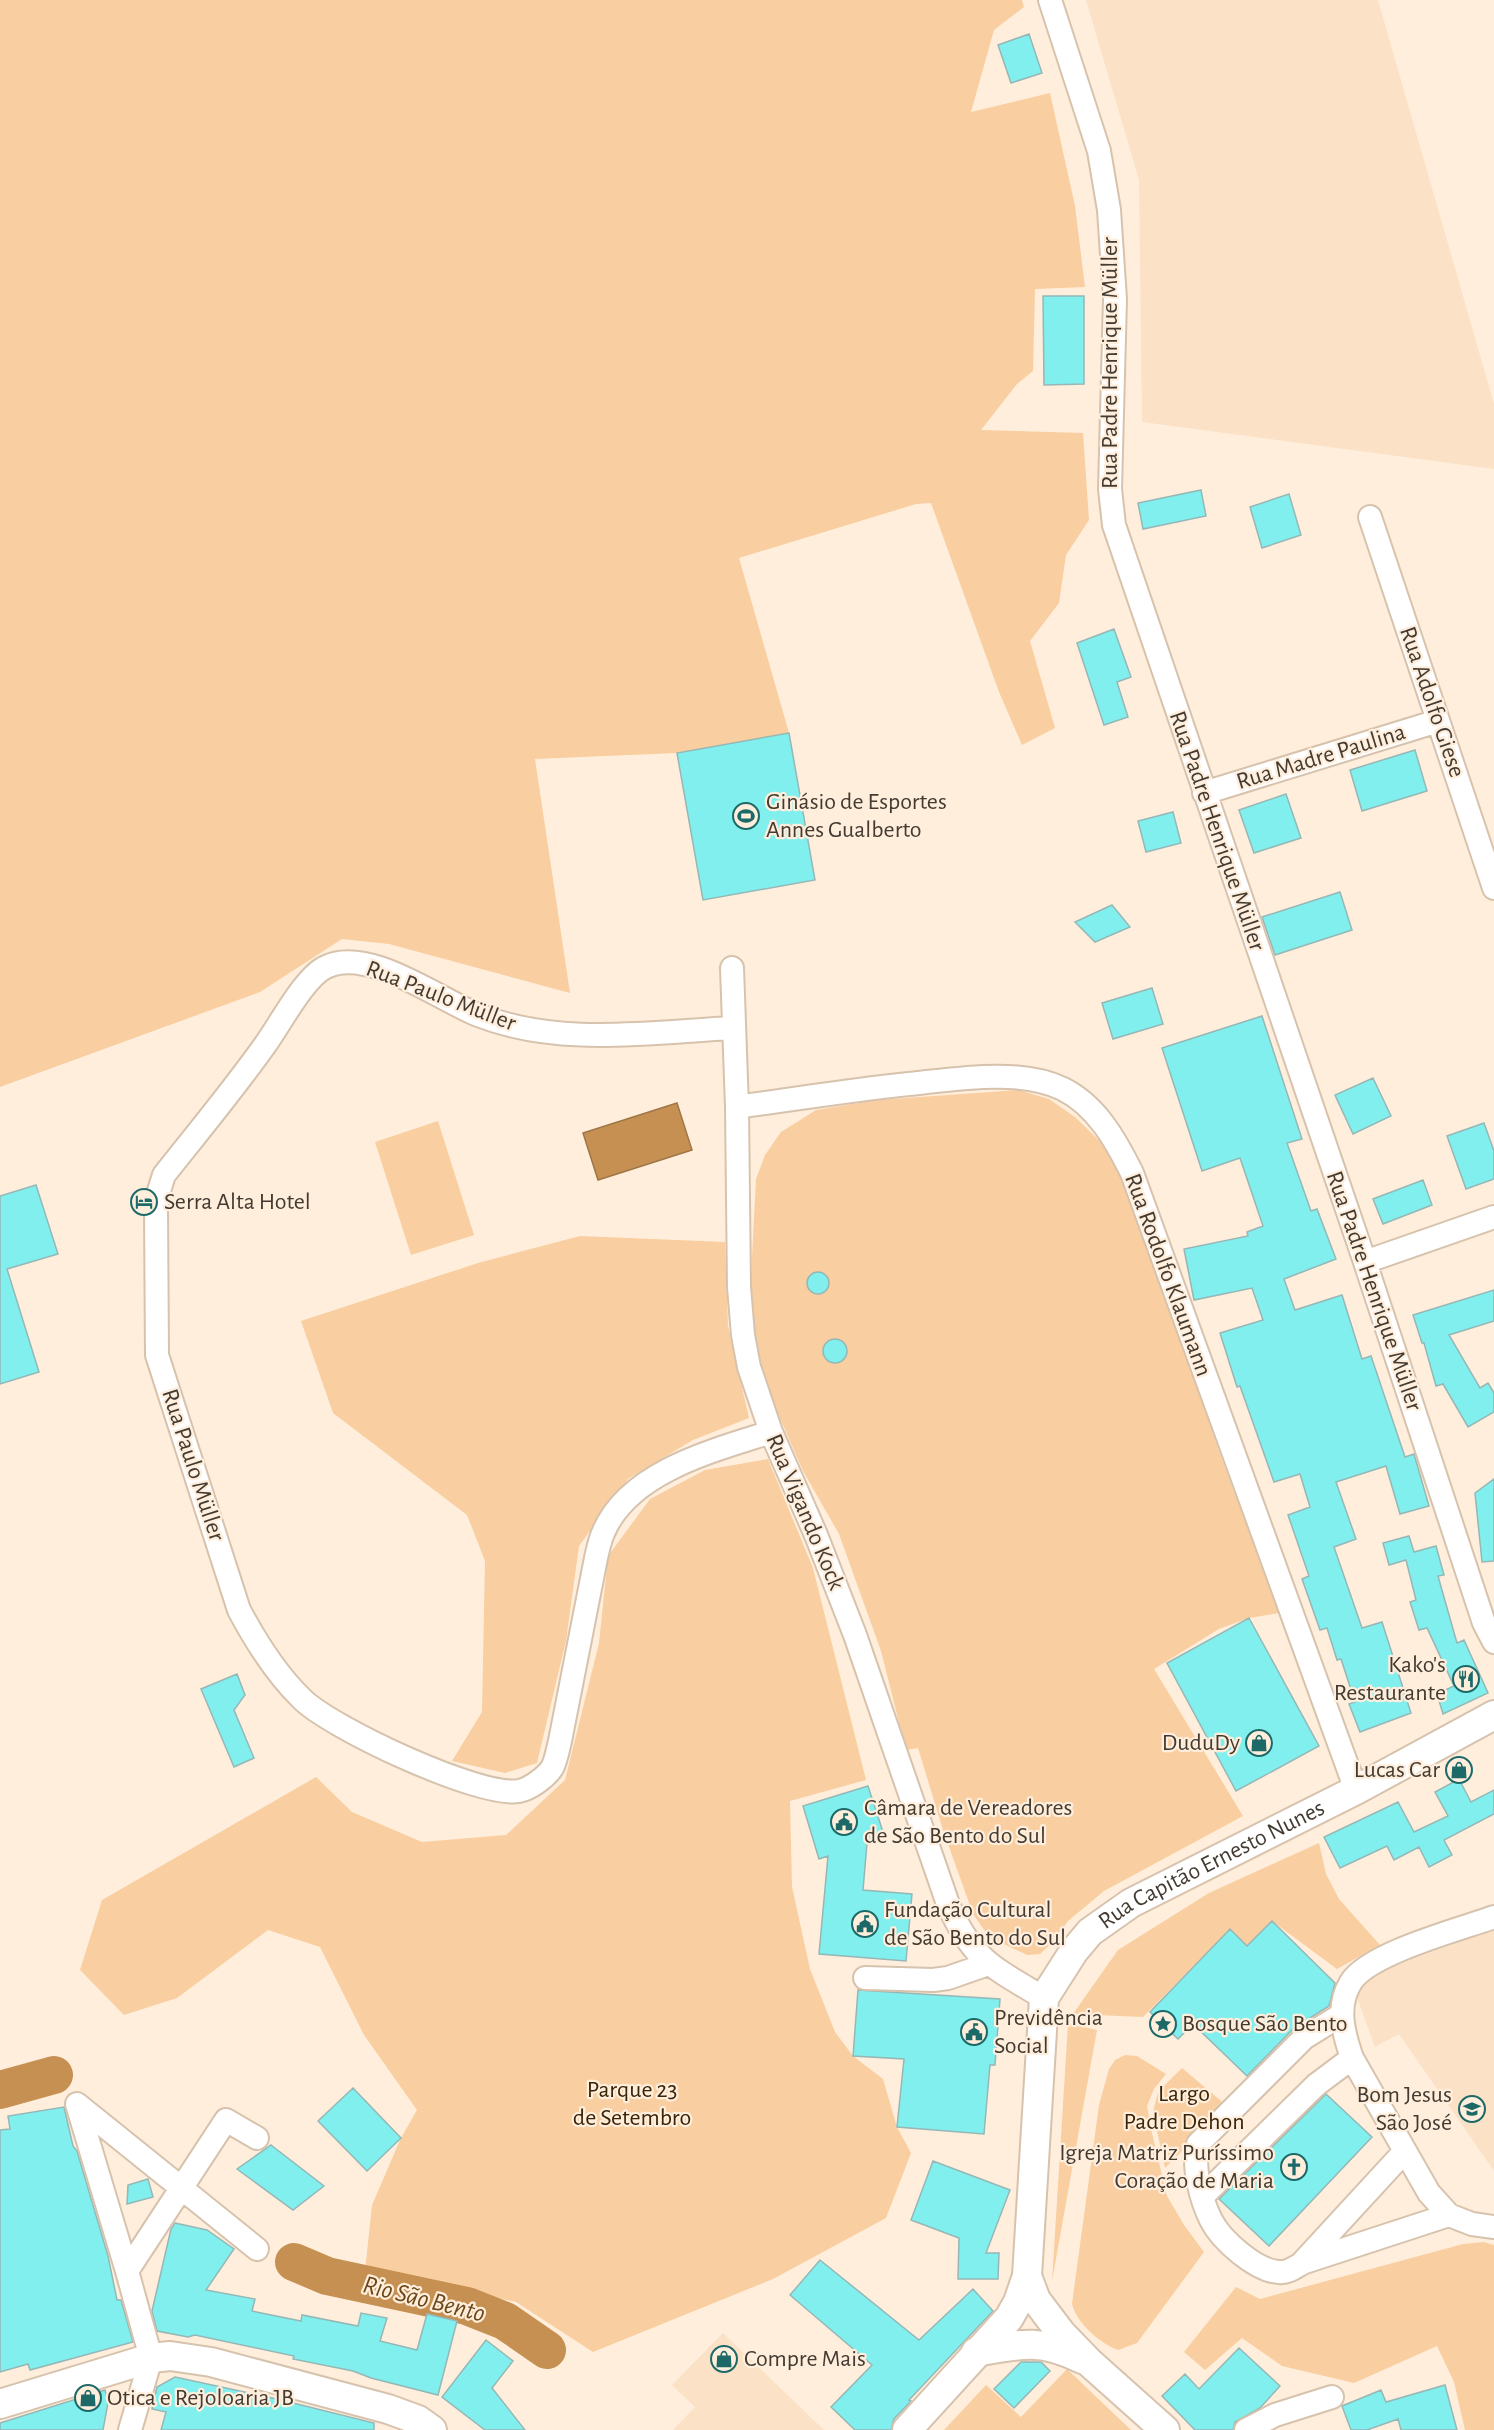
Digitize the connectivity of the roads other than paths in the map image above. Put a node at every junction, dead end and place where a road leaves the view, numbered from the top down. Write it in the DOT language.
graph roads {
  1 [pos="1050,0"];
  2 [pos="1370,517"];
  3 [pos="1438,721"];
  4 [pos="1204,793"];
  5 [pos="1494,888"];
  6 [pos="732,968"];
  7 [pos="734,1028"];
  8 [pos="737,1107"];
  9 [pos="1494,1217"];
  10 [pos="1365,1262"];
  11 [pos="771,1432"];
  12 [pos="1494,1642"];
  13 [pos="1494,1715"];
  14 [pos="1356,1790"];
  15 [pos="1494,1917"];
  16 [pos="988,1964"];
  17 [pos="865,1977"];
  18 [pos="1044,1998"];
  19 [pos="1341,2015"];
  20 [pos="1352,2058"];
  21 [pos="257,2138"];
  22 [pos="1405,2151"];
  23 [pos="183,2188"];
  24 [pos="1203,2196"];
  25 [pos="1449,2215"];
  26 [pos="1494,2227"];
  27 [pos="257,2249"];
  28 [pos="1300,2264"];
  29 [pos="127,2271"];
  30 [pos="1027,2276"];
  31 [pos="976,2352"];
  32 [pos="151,2358"];
  33 [pos="1090,2363"];
  34 [pos="1332,2397"];
  35 [pos="0,2404"];
  36 [pos="130,2430"];
  37 [pos="432,2430"];
  38 [pos="907,2430"];
  39 [pos="1165,2430"];
  40 [pos="1246,2430"];
  1 -- 4 [label="street, Rua Padre Henrique Müller"];
  2 -- 3 [label="street, Rua Adolfo Giese"];
  3 -- 4 [label="street, Rua Madre Paulina"];
  3 -- 5 [label="street, Rua Adolfo Giese"];
  4 -- 10 [label="street, Rua Padre Henrique Müller"];
  6 -- 7 [label="street, Rua Vigando Kock"];
  7 -- 8 [label="street, Rua Vigando Kock"];
  7 -- 11 [label="street, Rua Paulo Müller"];
  8 -- 11 [label="street, Rua Vigando Kock"];
  8 -- 14 [label="street, Rua Rodolfo Klaumann"];
  9 -- 10 [label="street"];
  10 -- 12 [label="street, Rua Padre Henrique Müller"];
  11 -- 16 [label="street, Rua Vigando Kock"];
  13 -- 14 [label="main road, Rua Capitão Ernesto Nunes"];
  14 -- 18 [label="main road, Rua Capitão Ernesto Nunes"];
  15 -- 19 [label="street"];
  16 -- 17 [label="street"];
  16 -- 18 [label="street, Rua Vigando Kock"];
  18 -- 30 [label="main road, Rua Capitão Ernesto Nunes"];
  19 -- 20 [label="street"];
  19 -- 24 [label="street"];
  20 -- 22 [label="street"];
  20 -- 24 [label="street"];
  21 -- 23 [label="street"];
  22 -- 25 [label="street"];
  22 -- 28 [label="street"];
  23 -- 27 [label="street"];
  23 -- 29 [label="street"];
  23 -- 29 [label="street"];
  24 -- 28 [label="street"];
  25 -- 26 [label="street"];
  25 -- 28 [label="street"];
  29 -- 32 [label="street"];
  30 -- 31 [label="main road"];
  30 -- 33 [label="main road"];
  31 -- 33 [label="main road"];
  31 -- 38 [label="main road"];
  32 -- 35 [label="main road"];
  32 -- 36 [label="street"];
  32 -- 37 [label="main road"];
  33 -- 39 [label="main road"];
  34 -- 40 [label="street"];
}
